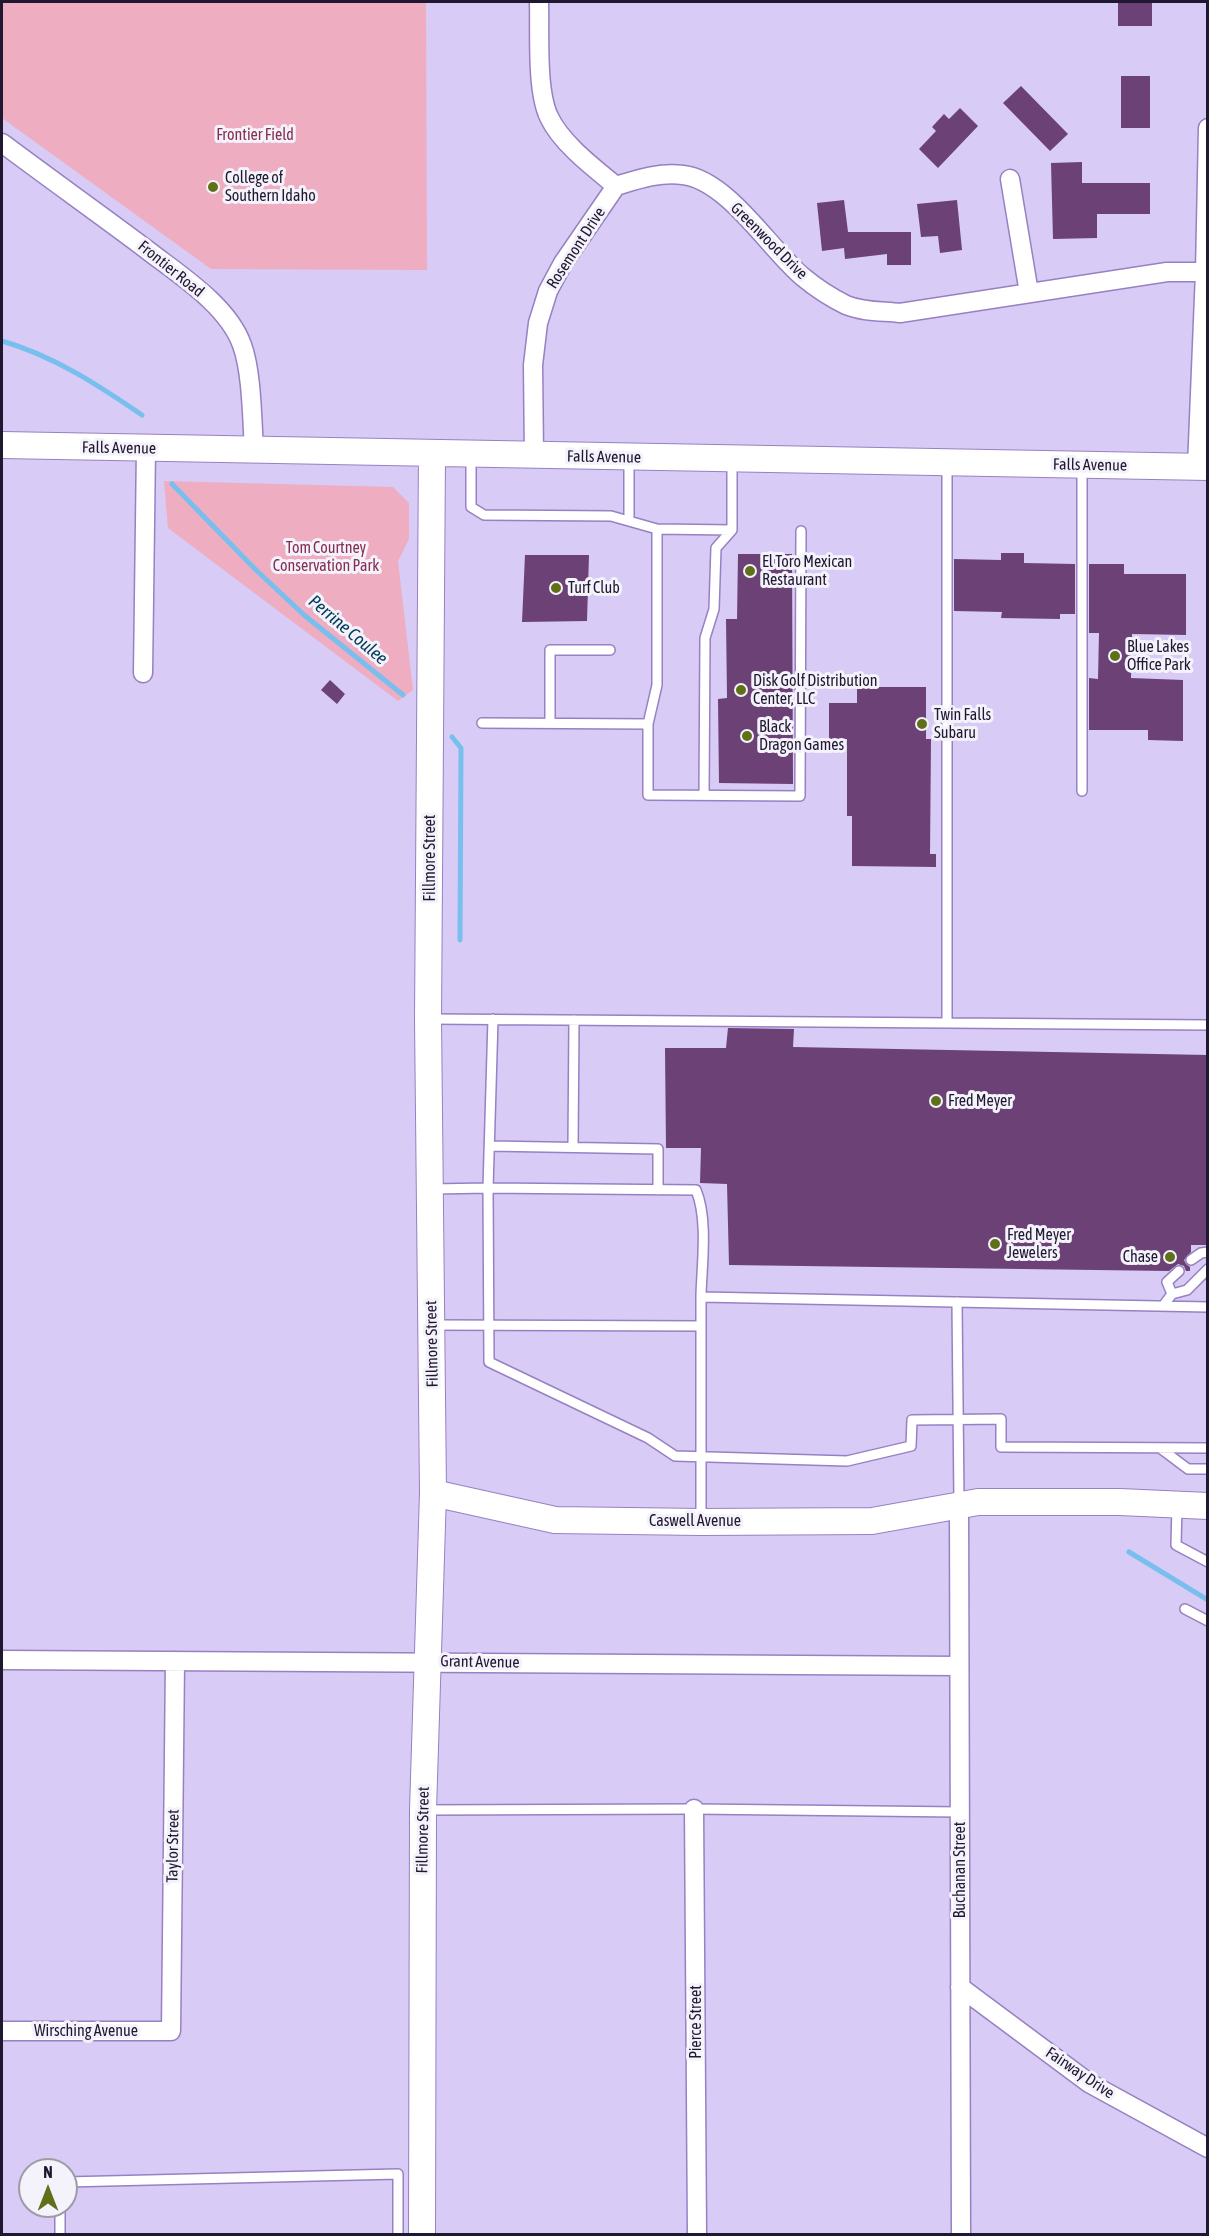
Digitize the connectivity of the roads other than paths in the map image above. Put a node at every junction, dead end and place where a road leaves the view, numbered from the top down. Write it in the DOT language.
graph roads {
  1 [pos="539,2"];
  2 [pos="1208,128"];
  3 [pos="2,143"];
  4 [pos="1010,179"];
  5 [pos="616,186"];
  6 [pos="1206,277"];
  7 [pos="1029,293"];
  8 [pos="1205,343"];
  9 [pos="2,445"];
  10 [pos="146,448"];
  11 [pos="254,450"];
  12 [pos="432,453"];
  13 [pos="471,454"];
  14 [pos="534,456"];
  15 [pos="629,458"];
  16 [pos="732,460"];
  17 [pos="947,464"];
  18 [pos="1082,465"];
  19 [pos="1202,467"];
  20 [pos="629,521"];
  21 [pos="657,529"];
  22 [pos="732,530"];
  23 [pos="801,531"];
  24 [pos="610,650"];
  25 [pos="143,673"];
  26 [pos="482,723"];
  27 [pos="550,723"];
  28 [pos="648,724"];
  29 [pos="1082,790"];
  30 [pos="704,795"];
  31 [pos="428,1019"];
  32 [pos="493,1019"];
  33 [pos="574,1020"];
  34 [pos="947,1023"];
  35 [pos="1208,1025"];
  36 [pos="490,1146"];
  37 [pos="573,1147"];
  38 [pos="430,1188"];
  39 [pos="488,1188"];
  40 [pos="658,1190"];
  41 [pos="1208,1252"];
  42 [pos="1191,1260"];
  43 [pos="1208,1269"];
  44 [pos="1179,1271"];
  45 [pos="1172,1294"];
  46 [pos="701,1297"];
  47 [pos="957,1302"];
  48 [pos="1163,1306"];
  49 [pos="1208,1307"];
  50 [pos="432,1325"];
  51 [pos="489,1325"];
  52 [pos="701,1326"];
  53 [pos="958,1420"];
  54 [pos="1160,1448"];
  55 [pos="1208,1448"];
  56 [pos="701,1457"];
  57 [pos="1208,1469"];
  58 [pos="433,1493"];
  59 [pos="1177,1504"];
  60 [pos="959,1505"];
  61 [pos="1208,1506"];
  62 [pos="701,1522"];
  63 [pos="1206,1561"];
  64 [pos="1185,1609"];
  65 [pos="1208,1621"];
  66 [pos="2,1660"];
  67 [pos="175,1661"];
  68 [pos="429,1661"];
  69 [pos="959,1666"];
  70 [pos="694,1809"];
  71 [pos="423,1810"];
  72 [pos="960,1812"];
  73 [pos="960,1987"];
  74 [pos="2,2031"];
  75 [pos="171,2031"];
  76 [pos="1208,2148"];
  77 [pos="78,2182"];
  78 [pos="60,2218"];
  79 [pos="60,2235"];
  80 [pos="398,2235"];
  81 [pos="422,2235"];
  82 [pos="698,2235"];
  83 [pos="961,2235"];
  1 -- 5 [label="street"];
  2 -- 6 [label="street"];
  3 -- 11 [label="street, Frontier Road"];
  4 -- 7 [label="street"];
  5 -- 7 [label="street, Greenwood Drive"];
  5 -- 14 [label="street, Rosemont Drive"];
  6 -- 7 [label="street, Greenwood Drive"];
  6 -- 8 [label="street"];
  8 -- 19 [label="street"];
  9 -- 10 [label="street, Falls Avenue"];
  10 -- 11 [label="street, Falls Avenue"];
  10 -- 25 [label="street"];
  11 -- 12 [label="street, Falls Avenue"];
  12 -- 13 [label="street, Falls Avenue"];
  12 -- 31 [label="street, Fillmore Street"];
  13 -- 14 [label="street, Falls Avenue"];
  13 -- 20 [label="lane"];
  14 -- 15 [label="street, Falls Avenue"];
  15 -- 16 [label="street, Falls Avenue"];
  15 -- 20 [label="lane"];
  16 -- 17 [label="street, Falls Avenue"];
  16 -- 22 [label="lane"];
  17 -- 18 [label="street, Falls Avenue"];
  17 -- 34 [label="lane"];
  18 -- 19 [label="street, Falls Avenue"];
  18 -- 29 [label="lane"];
  20 -- 21 [label="lane"];
  21 -- 22 [label="lane"];
  21 -- 28 [label="lane"];
  22 -- 30 [label="lane"];
  23 -- 30 [label="lane"];
  24 -- 27 [label="lane"];
  26 -- 27 [label="lane"];
  27 -- 28 [label="lane"];
  28 -- 30 [label="lane"];
  31 -- 32 [label="lane"];
  31 -- 38 [label="street, Fillmore Street"];
  32 -- 33 [label="lane"];
  32 -- 36 [label="lane"];
  33 -- 34 [label="lane"];
  33 -- 37 [label="lane"];
  34 -- 35 [label="lane"];
  36 -- 37 [label="lane"];
  36 -- 39 [label="lane"];
  37 -- 40 [label="lane"];
  38 -- 39 [label="lane"];
  38 -- 50 [label="street, Fillmore Street"];
  39 -- 40 [label="lane"];
  39 -- 51 [label="lane"];
  40 -- 46 [label="lane"];
  41 -- 42 [label="lane"];
  43 -- 45 [label="lane"];
  44 -- 45 [label="lane"];
  45 -- 48 [label="lane"];
  46 -- 47 [label="lane"];
  46 -- 52 [label="lane"];
  47 -- 48 [label="lane"];
  47 -- 53 [label="lane"];
  48 -- 49 [label="lane"];
  50 -- 51 [label="lane"];
  50 -- 58 [label="street, Fillmore Street"];
  51 -- 52 [label="lane"];
  51 -- 56 [label="lane"];
  52 -- 56 [label="lane"];
  53 -- 54 [label="lane"];
  53 -- 56 [label="lane"];
  53 -- 60 [label="lane"];
  54 -- 55 [label="lane"];
  54 -- 57 [label="lane"];
  56 -- 62 [label="lane"];
  58 -- 62 [label="street, Caswell Avenue"];
  58 -- 68 [label="street, Fillmore Street"];
  59 -- 60 [label="street, Caswell Avenue"];
  59 -- 61 [label="street, Caswell Avenue"];
  59 -- 63 [label="lane"];
  60 -- 62 [label="street, Caswell Avenue"];
  60 -- 69 [label="street, Buchanan Street"];
  64 -- 65 [label="lane"];
  66 -- 67 [label="street, Grant Avenue"];
  67 -- 68 [label="street, Grant Avenue"];
  67 -- 75 [label="street, Taylor Street"];
  68 -- 69 [label="street, Grant Avenue"];
  68 -- 71 [label="street, Fillmore Street"];
  69 -- 72 [label="street, Buchanan Street"];
  70 -- 71 [label="lane"];
  70 -- 72 [label="lane"];
  70 -- 82 [label="street, Pierce Street"];
  71 -- 81 [label="street, Fillmore Street"];
  72 -- 73 [label="street, Buchanan Street"];
  73 -- 76 [label="street, Fairway Drive"];
  73 -- 83 [label="street, Buchanan Street"];
  74 -- 75 [label="street, Wirsching Avenue"];
  77 -- 80 [label="lane"];
  78 -- 79 [label="lane"];
}
